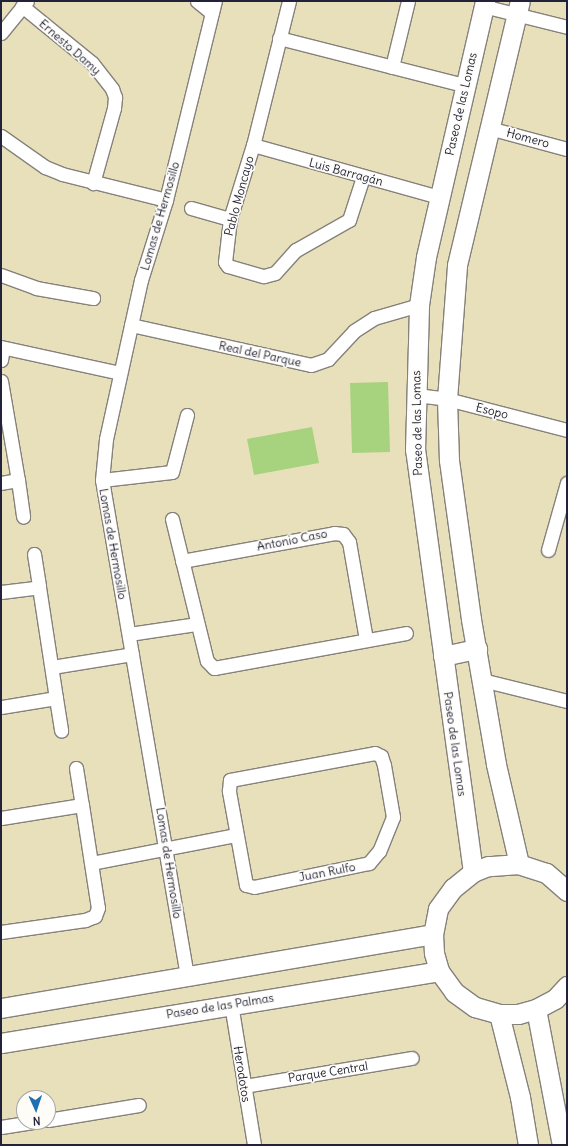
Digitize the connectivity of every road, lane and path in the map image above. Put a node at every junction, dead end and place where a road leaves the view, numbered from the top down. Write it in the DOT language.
graph roads {
  1 [pos="197,1"];
  2 [pos="289,1"];
  3 [pos="408,1"];
  4 [pos="484,3"];
  5 [pos="25,4"];
  6 [pos="213,7"];
  7 [pos="518,8"];
  8 [pos="567,27"];
  9 [pos="1,33"];
  10 [pos="279,38"];
  11 [pos="392,67"];
  12 [pos="466,86"];
  13 [pos="489,128"];
  14 [pos="1,136"];
  15 [pos="253,146"];
  16 [pos="567,149"];
  17 [pos="364,177"];
  18 [pos="93,183"];
  19 [pos="439,197"];
  20 [pos="166,200"];
  21 [pos="191,208"];
  22 [pos="230,219"];
  23 [pos="1,276"];
  24 [pos="93,298"];
  25 [pos="420,305"];
  26 [pos="132,325"];
  27 [pos="2,352"];
  28 [pos="120,373"];
  29 [pos="1,381"];
  30 [pos="416,395"];
  31 [pos="447,400"];
  32 [pos="187,416"];
  33 [pos="567,430"];
  34 [pos="18,480"];
  35 [pos="102,480"];
  36 [pos="1,483"];
  37 [pos="567,483"];
  38 [pos="23,517"];
  39 [pos="172,519"];
  40 [pos="548,550"];
  41 [pos="34,554"];
  42 [pos="182,561"];
  43 [pos="39,587"];
  44 [pos="1,592"];
  45 [pos="197,624"];
  46 [pos="406,633"];
  47 [pos="129,634"];
  48 [pos="366,639"];
  49 [pos="477,649"];
  50 [pos="132,654"];
  51 [pos="442,656"];
  52 [pos="52,667"];
  53 [pos="482,680"];
  54 [pos="56,698"];
  55 [pos="567,701"];
  56 [pos="1,706"];
  57 [pos="61,731"];
  58 [pos="76,768"];
  59 [pos="82,805"];
  60 [pos="1,818"];
  61 [pos="236,835"];
  62 [pos="166,847"];
  63 [pos="92,863"];
  64 [pos="519,864"];
  65 [pos="473,872"];
  66 [pos="567,891"];
  67 [pos="1,932"];
  68 [pos="432,934"];
  69 [pos="439,970"];
  70 [pos="187,976"];
  71 [pos="567,986"];
  72 [pos="231,1004"];
  73 [pos="1,1008"];
  74 [pos="536,1009"];
  75 [pos="499,1014"];
  76 [pos="1,1043"];
  77 [pos="412,1058"];
  78 [pos="244,1086"];
  79 [pos="139,1105"];
  80 [pos="56,1119"];
  81 [pos="562,1120"];
  82 [pos="16,1125"];
  83 [pos="1,1127"];
  84 [pos="254,1145"];
  85 [pos="528,1145"];
  86 [pos="562,1145"];
  1 -- 6 [label="street"];
  2 -- 10 [label="street, Pablo Moncayo"];
  3 -- 11 [label="street"];
  4 -- 7 [label="street"];
  4 -- 12 [label="street, Paseo de las Lomas"];
  5 -- 9 [label="street"];
  5 -- 18 [label="street, Ernesto Damy"];
  6 -- 20 [label="street, Lomas de Hermosillo"];
  7 -- 8 [label="street"];
  7 -- 13 [label="street"];
  10 -- 11 [label="street"];
  10 -- 15 [label="street, Pablo Moncayo"];
  11 -- 12 [label="street"];
  12 -- 19 [label="street, Paseo de las Lomas"];
  13 -- 16 [label="street, Homero"];
  13 -- 31 [label="street"];
  14 -- 18 [label="street"];
  15 -- 17 [label="street, Luis Barragán"];
  15 -- 22 [label="street, Pablo Moncayo"];
  17 -- 19 [label="street, Luis Barragán"];
  17 -- 22 [label="street, Pablo Moncayo"];
  18 -- 20 [label="street"];
  19 -- 25 [label="street, Paseo de las Lomas"];
  20 -- 26 [label="street, Lomas de Hermosillo"];
  21 -- 22 [label="street"];
  23 -- 24 [label="street"];
  25 -- 26 [label="street, Real del Parque"];
  25 -- 30 [label="street, Paseo de las Lomas"];
  26 -- 28 [label="street, Lomas de Hermosillo"];
  27 -- 28 [label="street"];
  28 -- 35 [label="street, Lomas de Hermosillo"];
  29 -- 34 [label="street"];
  30 -- 31 [label="street, Esopo"];
  30 -- 51 [label="street, Paseo de las Lomas"];
  31 -- 33 [label="street, Esopo"];
  31 -- 49 [label="street"];
  32 -- 35 [label="street"];
  34 -- 36 [label="street"];
  34 -- 38 [label="street"];
  35 -- 47 [label="street, Lomas de Hermosillo"];
  37 -- 40 [label="street"];
  39 -- 42 [label="street"];
  41 -- 43 [label="street"];
  42 -- 45 [label="street"];
  42 -- 48 [label="street, Antonio Caso"];
  43 -- 44 [label="street"];
  43 -- 52 [label="street"];
  45 -- 47 [label="street"];
  45 -- 48 [label="street"];
  46 -- 48 [label="street"];
  47 -- 50 [label="street, Lomas de Hermosillo"];
  49 -- 51 [label="street"];
  49 -- 53 [label="street"];
  50 -- 52 [label="street"];
  50 -- 62 [label="street, Lomas de Hermosillo"];
  51 -- 65 [label="street, Paseo de las Lomas"];
  52 -- 54 [label="street"];
  53 -- 55 [label="street"];
  53 -- 64 [label="street"];
  54 -- 56 [label="street"];
  54 -- 57 [label="street"];
  58 -- 59 [label="street"];
  59 -- 60 [label="street"];
  59 -- 63 [label="street"];
  61 -- 61 [label="street, Juan Rulfo"];
  61 -- 62 [label="street"];
  62 -- 63 [label="street"];
  62 -- 70 [label="street, Lomas de Hermosillo"];
  63 -- 67 [label="street"];
  64 -- 65 [label="street"];
  64 -- 66 [label="street"];
  65 -- 68 [label="street"];
  68 -- 69 [label="street"];
  68 -- 70 [label="street"];
  69 -- 72 [label="street, Paseo de las Palmas"];
  69 -- 75 [label="street"];
  70 -- 73 [label="street"];
  71 -- 74 [label="street"];
  72 -- 76 [label="street, Paseo de las Palmas"];
  72 -- 78 [label="street, Herodotos"];
  74 -- 75 [label="street"];
  74 -- 81 [label="street"];
  75 -- 85 [label="street"];
  77 -- 78 [label="street, Parque Central"];
  78 -- 84 [label="street, Herodotos"];
  79 -- 80 [label="street"];
  81 -- 86 [label="street"];
  82 -- 83 [label="street"];
}
